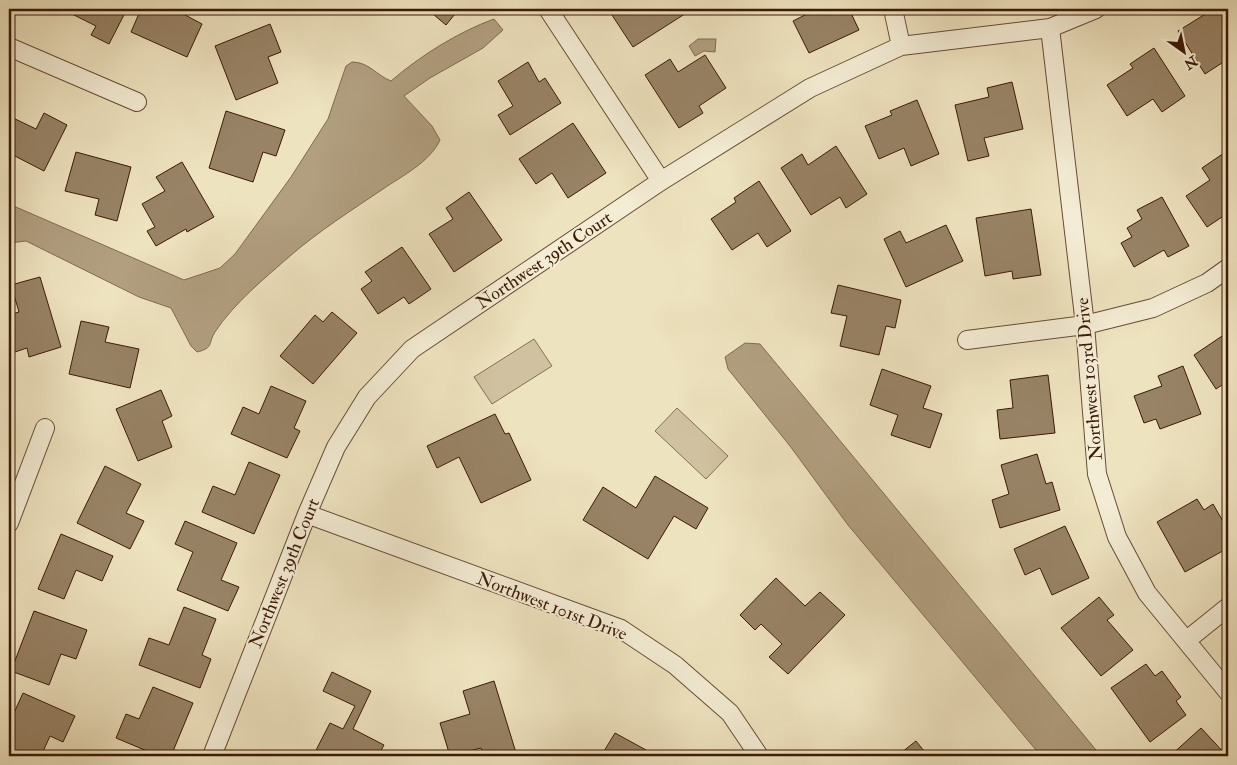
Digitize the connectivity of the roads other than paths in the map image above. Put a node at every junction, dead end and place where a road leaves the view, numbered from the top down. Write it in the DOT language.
graph roads {
  1 [pos="548,9"];
  2 [pos="893,9"];
  3 [pos="1096,9"];
  4 [pos="1050,28"];
  5 [pos="902,46"];
  6 [pos="9,47"];
  7 [pos="137,102"];
  8 [pos="661,181"];
  9 [pos="1228,268"];
  10 [pos="1085,325"];
  11 [pos="967,340"];
  12 [pos="45,428"];
  13 [pos="307,514"];
  14 [pos="9,523"];
  15 [pos="1228,607"];
  16 [pos="1187,640"];
  17 [pos="1228,692"];
  18 [pos="212,756"];
  19 [pos="759,756"];
  1 -- 8 [label="street"];
  2 -- 5 [label="street"];
  3 -- 4 [label="street, Northwest 39th Court"];
  4 -- 5 [label="street, Northwest 39th Court"];
  4 -- 10 [label="street, Northwest 103rd Drive"];
  5 -- 8 [label="street, Northwest 39th Court"];
  6 -- 7 [label="street"];
  8 -- 13 [label="street, Northwest 39th Court"];
  9 -- 10 [label="street"];
  10 -- 11 [label="street"];
  10 -- 16 [label="street, Northwest 103rd Drive"];
  12 -- 14 [label="street"];
  13 -- 18 [label="street, Northwest 39th Court"];
  13 -- 19 [label="street, Northwest 101st Drive"];
  15 -- 16 [label="street"];
  16 -- 17 [label="street, Northwest 103rd Drive"];
}
